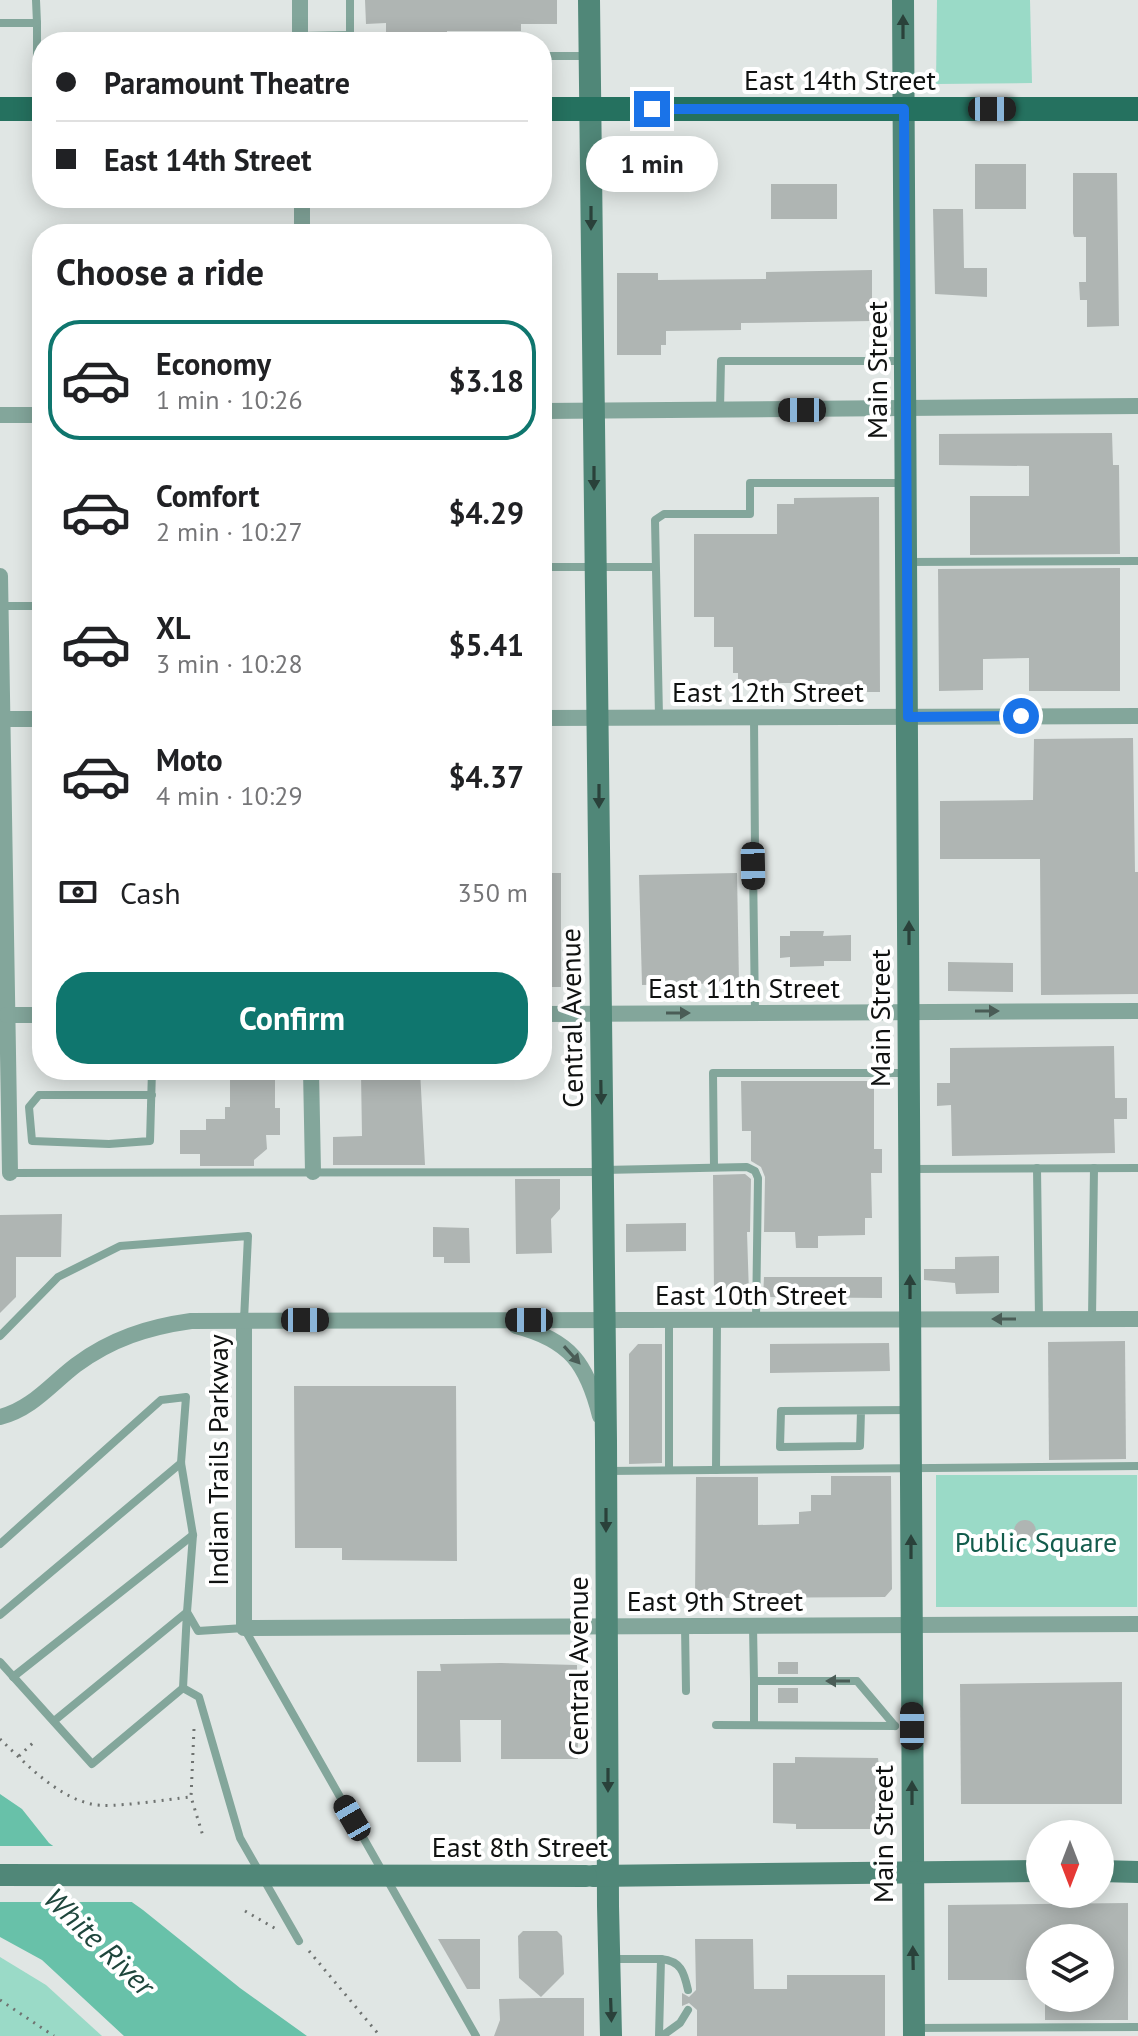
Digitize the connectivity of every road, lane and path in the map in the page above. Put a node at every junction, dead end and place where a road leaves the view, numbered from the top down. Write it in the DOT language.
graph roads {
  1 [pos="36,0"];
  2 [pos="300,0"];
  3 [pos="350,0"];
  4 [pos="589,0"];
  5 [pos="903,0"];
  6 [pos="0,23"];
  7 [pos="37,23"];
  8 [pos="37,32"];
  9 [pos="300,32"];
  10 [pos="350,32"];
  11 [pos="552,56"];
  12 [pos="590,56"];
  13 [pos="0,109"];
  14 [pos="32,109"];
  15 [pos="552,109"];
  16 [pos="590,109"];
  17 [pos="904,109"];
  18 [pos="1138,109"];
  19 [pos="905,361"];
  20 [pos="1138,406"];
  21 [pos="592,410"];
  22 [pos="720,410"];
  23 [pos="906,410"];
  24 [pos="552,411"];
  25 [pos="0,415"];
  26 [pos="32,415"];
  27 [pos="906,483"];
  28 [pos="1138,561"];
  29 [pos="907,562"];
  30 [pos="552,567"];
  31 [pos="594,567"];
  32 [pos="655,567"];
  33 [pos="0,576"];
  34 [pos="1,606"];
  35 [pos="32,606"];
  36 [pos="1138,716"];
  37 [pos="659,717"];
  38 [pos="754,717"];
  39 [pos="908,717"];
  40 [pos="552,718"];
  41 [pos="598,718"];
  42 [pos="0,719"];
  43 [pos="32,719"];
  44 [pos="1,795"];
  45 [pos="755,852"];
  46 [pos="753,866"];
  47 [pos="909,1011"];
  48 [pos="1138,1011"];
  49 [pos="755,1013"];
  50 [pos="552,1014"];
  51 [pos="600,1014"];
  52 [pos="7,1015"];
  53 [pos="32,1015"];
  54 [pos="909,1072"];
  55 [pos="152,1080"];
  56 [pos="311,1080"];
  57 [pos="152,1095"];
  58 [pos="714,1167"];
  59 [pos="1037,1168"];
  60 [pos="1094,1168"];
  61 [pos="1138,1168"];
  62 [pos="910,1169"];
  63 [pos="602,1171"];
  64 [pos="313,1172"];
  65 [pos="10,1173"];
  66 [pos="910,1319"];
  67 [pos="1039,1319"];
  68 [pos="1092,1319"];
  69 [pos="1138,1319"];
  70 [pos="244,1320"];
  71 [pos="475,1320"];
  72 [pos="669,1320"];
  73 [pos="717,1320"];
  74 [pos="756,1320"];
  75 [pos="604,1321"];
  76 [pos="0,1336"];
  77 [pos="910,1410"];
  78 [pos="861,1411"];
  79 [pos="0,1417"];
  80 [pos="606,1441"];
  81 [pos="181,1463"];
  82 [pos="1138,1466"];
  83 [pos="911,1467"];
  84 [pos="669,1470"];
  85 [pos="716,1470"];
  86 [pos="606,1471"];
  87 [pos="193,1535"];
  88 [pos="0,1544"];
  89 [pos="187,1612"];
  90 [pos="0,1615"];
  91 [pos="1138,1624"];
  92 [pos="911,1625"];
  93 [pos="685,1626"];
  94 [pos="753,1626"];
  95 [pos="607,1627"];
  96 [pos="244,1628"];
  97 [pos="0,1662"];
  98 [pos="13,1677"];
  99 [pos="754,1681"];
  100 [pos="183,1688"];
  101 [pos="686,1691"];
  102 [pos="202,1708"];
  103 [pos="54,1721"];
  104 [pos="716,1725"];
  105 [pos="754,1725"];
  106 [pos="904,1726"];
  107 [pos="0,1739"];
  108 [pos="36,1740"];
  109 [pos="19,1756"];
  110 [pos="191,1797"];
  111 [pos="203,1836"];
  112 [pos="912,1871"];
  113 [pos="1026,1871"];
  114 [pos="1114,1871"];
  115 [pos="1138,1872"];
  116 [pos="0,1875"];
  117 [pos="609,1876"];
  118 [pos="245,1911"];
  119 [pos="299,1941"];
  120 [pos="609,1959"];
  121 [pos="661,1959"];
  122 [pos="688,1990"];
  123 [pos="0,2000"];
  124 [pos="688,2010"];
  125 [pos="1138,2027"];
  126 [pos="914,2032"];
  127 [pos="54,2036"];
  128 [pos="380,2036"];
  129 [pos="476,2036"];
  130 [pos="611,2036"];
  131 [pos="661,2036"];
  1 -- 7 [label="lane"];
  2 -- 9 [label="street"];
  3 -- 10 [label="lane"];
  4 -- 12 [label="street, Central Avenue"];
  17 -- 5 [label="street, Main Street, one-way"];
  6 -- 7 [label="lane"];
  7 -- 8 [label="lane"];
  11 -- 12 [label="lane"];
  12 -- 16 [label="street, Central Avenue"];
  13 -- 14 [label="main road"];
  15 -- 16 [label="main road, East 14th Street"];
  16 -- 17 [label="main road, East 14th Street"];
  16 -- 21 [label="street, Central Avenue, one-way"];
  17 -- 18 [label="main road, East 14th Street"];
  17 -- 19 [label="street, Main Street"];
  19 -- 22 [label="lane"];
  19 -- 23 [label="street, Main Street"];
  20 -- 23 [label="street"];
  21 -- 22 [label="street"];
  21 -- 24 [label="street"];
  21 -- 31 [label="street, Central Avenue, one-way"];
  22 -- 23 [label="street"];
  23 -- 27 [label="street, Main Street"];
  25 -- 26 [label="street"];
  27 -- 29 [label="street, Main Street"];
  27 -- 32 [label="lane"];
  28 -- 29 [label="lane"];
  29 -- 39 [label="street, Main Street"];
  30 -- 31 [label="lane"];
  31 -- 32 [label="lane"];
  31 -- 41 [label="street, Central Avenue"];
  32 -- 37 [label="lane"];
  33 -- 34 [label="street"];
  34 -- 35 [label="lane"];
  34 -- 42 [label="street"];
  36 -- 39 [label="street, East 12th Street"];
  37 -- 38 [label="street, East 12th Street"];
  37 -- 41 [label="street, East 12th Street"];
  38 -- 39 [label="street, East 12th Street"];
  38 -- 45 [label="lane"];
  47 -- 39 [label="street, Main Street, one-way"];
  40 -- 41 [label="street, East 12th Street"];
  41 -- 51 [label="street, Central Avenue, one-way"];
  42 -- 43 [label="street"];
  42 -- 44 [label="street"];
  44 -- 52 [label="street"];
  46 -- 49 [label="lane"];
  47 -- 48 [label="street, East 11th Street, one-way"];
  47 -- 49 [label="street, East 11th Street"];
  47 -- 54 [label="street, Main Street"];
  51 -- 49 [label="street, East 11th Street, one-way"];
  50 -- 51 [label="street, East 11th Street"];
  51 -- 63 [label="street, Central Avenue, one-way"];
  52 -- 53 [label="street"];
  52 -- 65 [label="street"];
  54 -- 58 [label="lane"];
  54 -- 62 [label="street, Main Street"];
  55 -- 57 [label="lane"];
  56 -- 64 [label="street"];
  57 -- 57 [label="lane"];
  58 -- 63 [label="lane"];
  58 -- 74 [label="lane"];
  59 -- 60 [label="lane"];
  59 -- 62 [label="lane"];
  59 -- 67 [label="lane"];
  60 -- 61 [label="lane"];
  60 -- 68 [label="lane"];
  66 -- 62 [label="street, Main Street, one-way"];
  63 -- 64 [label="lane"];
  63 -- 75 [label="street, Central Avenue"];
  64 -- 65 [label="lane"];
  67 -- 66 [label="street, East 10th Street, one-way"];
  66 -- 74 [label="street, East 10th Street"];
  66 -- 77 [label="street, Main Street"];
  67 -- 68 [label="street, East 10th Street"];
  68 -- 69 [label="street, East 10th Street"];
  70 -- 71 [label="street, East 10th Street"];
  70 -- 76 [label="lane"];
  70 -- 79 [label="street, Indian Trails Parkway"];
  70 -- 96 [label="street, Indian Trails Parkway"];
  71 -- 75 [label="street, East 10th Street"];
  71 -- 80 [label="street, one-way"];
  72 -- 73 [label="street, East 10th Street"];
  72 -- 75 [label="street, East 10th Street"];
  72 -- 84 [label="lane"];
  73 -- 74 [label="street, East 10th Street"];
  73 -- 85 [label="lane"];
  75 -- 80 [label="street, Central Avenue"];
  77 -- 78 [label="lane"];
  77 -- 83 [label="street, Main Street"];
  78 -- 78 [label="lane"];
  80 -- 86 [label="street, Central Avenue"];
  81 -- 87 [label="lane"];
  81 -- 88 [label="lane"];
  81 -- 90 [label="lane"];
  82 -- 83 [label="lane"];
  83 -- 85 [label="lane"];
  92 -- 83 [label="street, Main Street, one-way"];
  84 -- 85 [label="lane"];
  84 -- 86 [label="lane"];
  86 -- 95 [label="street, Central Avenue, one-way"];
  87 -- 89 [label="lane"];
  87 -- 98 [label="lane"];
  89 -- 96 [label="lane"];
  89 -- 100 [label="lane"];
  89 -- 103 [label="lane"];
  91 -- 92 [label="street, East 9th Street"];
  92 -- 94 [label="street, East 9th Street"];
  92 -- 106 [label="street, Main Street"];
  93 -- 94 [label="street, East 9th Street"];
  93 -- 95 [label="street, East 9th Street"];
  93 -- 101 [label="lane"];
  94 -- 99 [label="lane"];
  95 -- 96 [label="street, East 9th Street"];
  95 -- 117 [label="street, Central Avenue, one-way"];
  96 -- 129 [label="lane"];
  97 -- 98 [label="lane"];
  98 -- 103 [label="lane"];
  99 -- 105 [label="lane"];
  106 -- 99 [label="lane, one-way"];
  100 -- 102 [label="lane"];
  100 -- 103 [label="lane"];
  102 -- 110 [label="path"];
  102 -- 119 [label="lane"];
  104 -- 105 [label="lane"];
  105 -- 106 [label="lane"];
  112 -- 106 [label="street, Main Street, one-way"];
  107 -- 109 [label="path"];
  108 -- 109 [label="path"];
  109 -- 110 [label="path"];
  110 -- 111 [label="path"];
  112 -- 113 [label="street, East 8th Street"];
  112 -- 117 [label="street, East 8th Street"];
  126 -- 112 [label="street, Main Street, one-way"];
  114 -- 115 [label="street"];
  116 -- 117 [label="street, East 8th Street, bridge"];
  117 -- 120 [label="street, Central Avenue"];
  118 -- 119 [label="path"];
  119 -- 128 [label="path"];
  120 -- 121 [label="lane"];
  120 -- 130 [label="street, Central Avenue, one-way"];
  121 -- 122 [label="lane"];
  121 -- 131 [label="lane"];
  123 -- 127 [label="path"];
  124 -- 131 [label="lane"];
  125 -- 126 [label="lane"];
}
